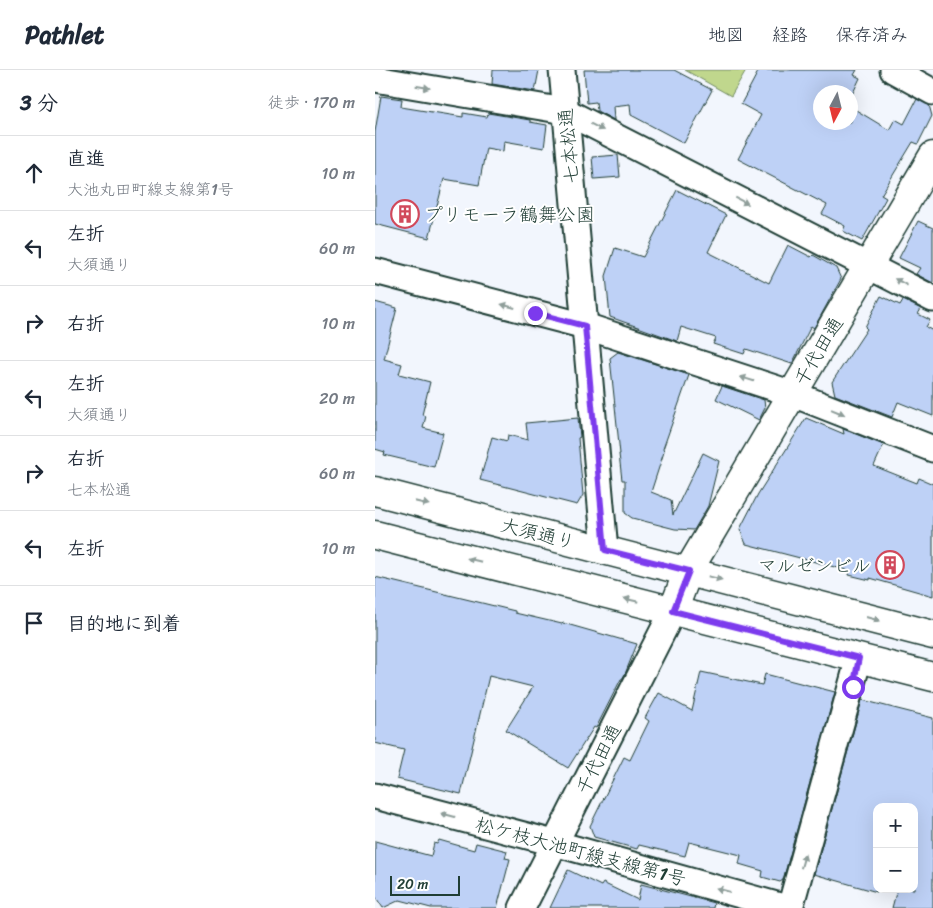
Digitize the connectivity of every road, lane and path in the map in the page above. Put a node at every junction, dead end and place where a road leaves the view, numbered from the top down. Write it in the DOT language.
graph roads {
  1 [pos="561,70"];
  2 [pos="893,70"];
  3 [pos="375,79"];
  4 [pos="933,92"];
  5 [pos="565,111"];
  6 [pos="933,156"];
  7 [pos="869,266"];
  8 [pos="375,271"];
  9 [pos="933,299"];
  10 [pos="585,326"];
  11 [pos="793,394"];
  12 [pos="933,450"];
  13 [pos="375,491"];
  14 [pos="375,535"];
  15 [pos="605,550"];
  16 [pos="689,571"];
  17 [pos="673,611"];
  18 [pos="933,634"];
  19 [pos="859,658"];
  20 [pos="933,677"];
  21 [pos="375,796"];
  22 [pos="555,843"];
  23 [pos="522,908"];
  24 [pos="788,908"];
  1 -- 5 [label="street, 七本松通"];
  2 -- 4 [label="street"];
  3 -- 5 [label="street, one-way"];
  5 -- 7 [label="street, one-way"];
  5 -- 10 [label="street, 七本松通"];
  6 -- 7 [label="street, 千代田通"];
  9 -- 7 [label="street, one-way"];
  7 -- 11 [label="street, 千代田通"];
  10 -- 8 [label="street, one-way"];
  11 -- 10 [label="street, one-way"];
  10 -- 15 [label="street, 七本松通"];
  11 -- 12 [label="street, one-way"];
  11 -- 16 [label="street, 千代田通"];
  13 -- 15 [label="street, 大須通り, one-way"];
  17 -- 14 [label="street, one-way"];
  15 -- 16 [label="street, 大須通り"];
  16 -- 17 [label="street, 千代田通"];
  16 -- 18 [label="street, 大須通り, one-way"];
  17 -- 19 [label="street"];
  17 -- 22 [label="street, 千代田通"];
  19 -- 20 [label="street"];
  24 -- 19 [label="street, one-way"];
  22 -- 21 [label="street, 松ケ枝大池町線支線第1号, one-way"];
  22 -- 23 [label="street, 千代田通"];
  24 -- 22 [label="street, 松ケ枝大池町線支線第1号, one-way"];
}
